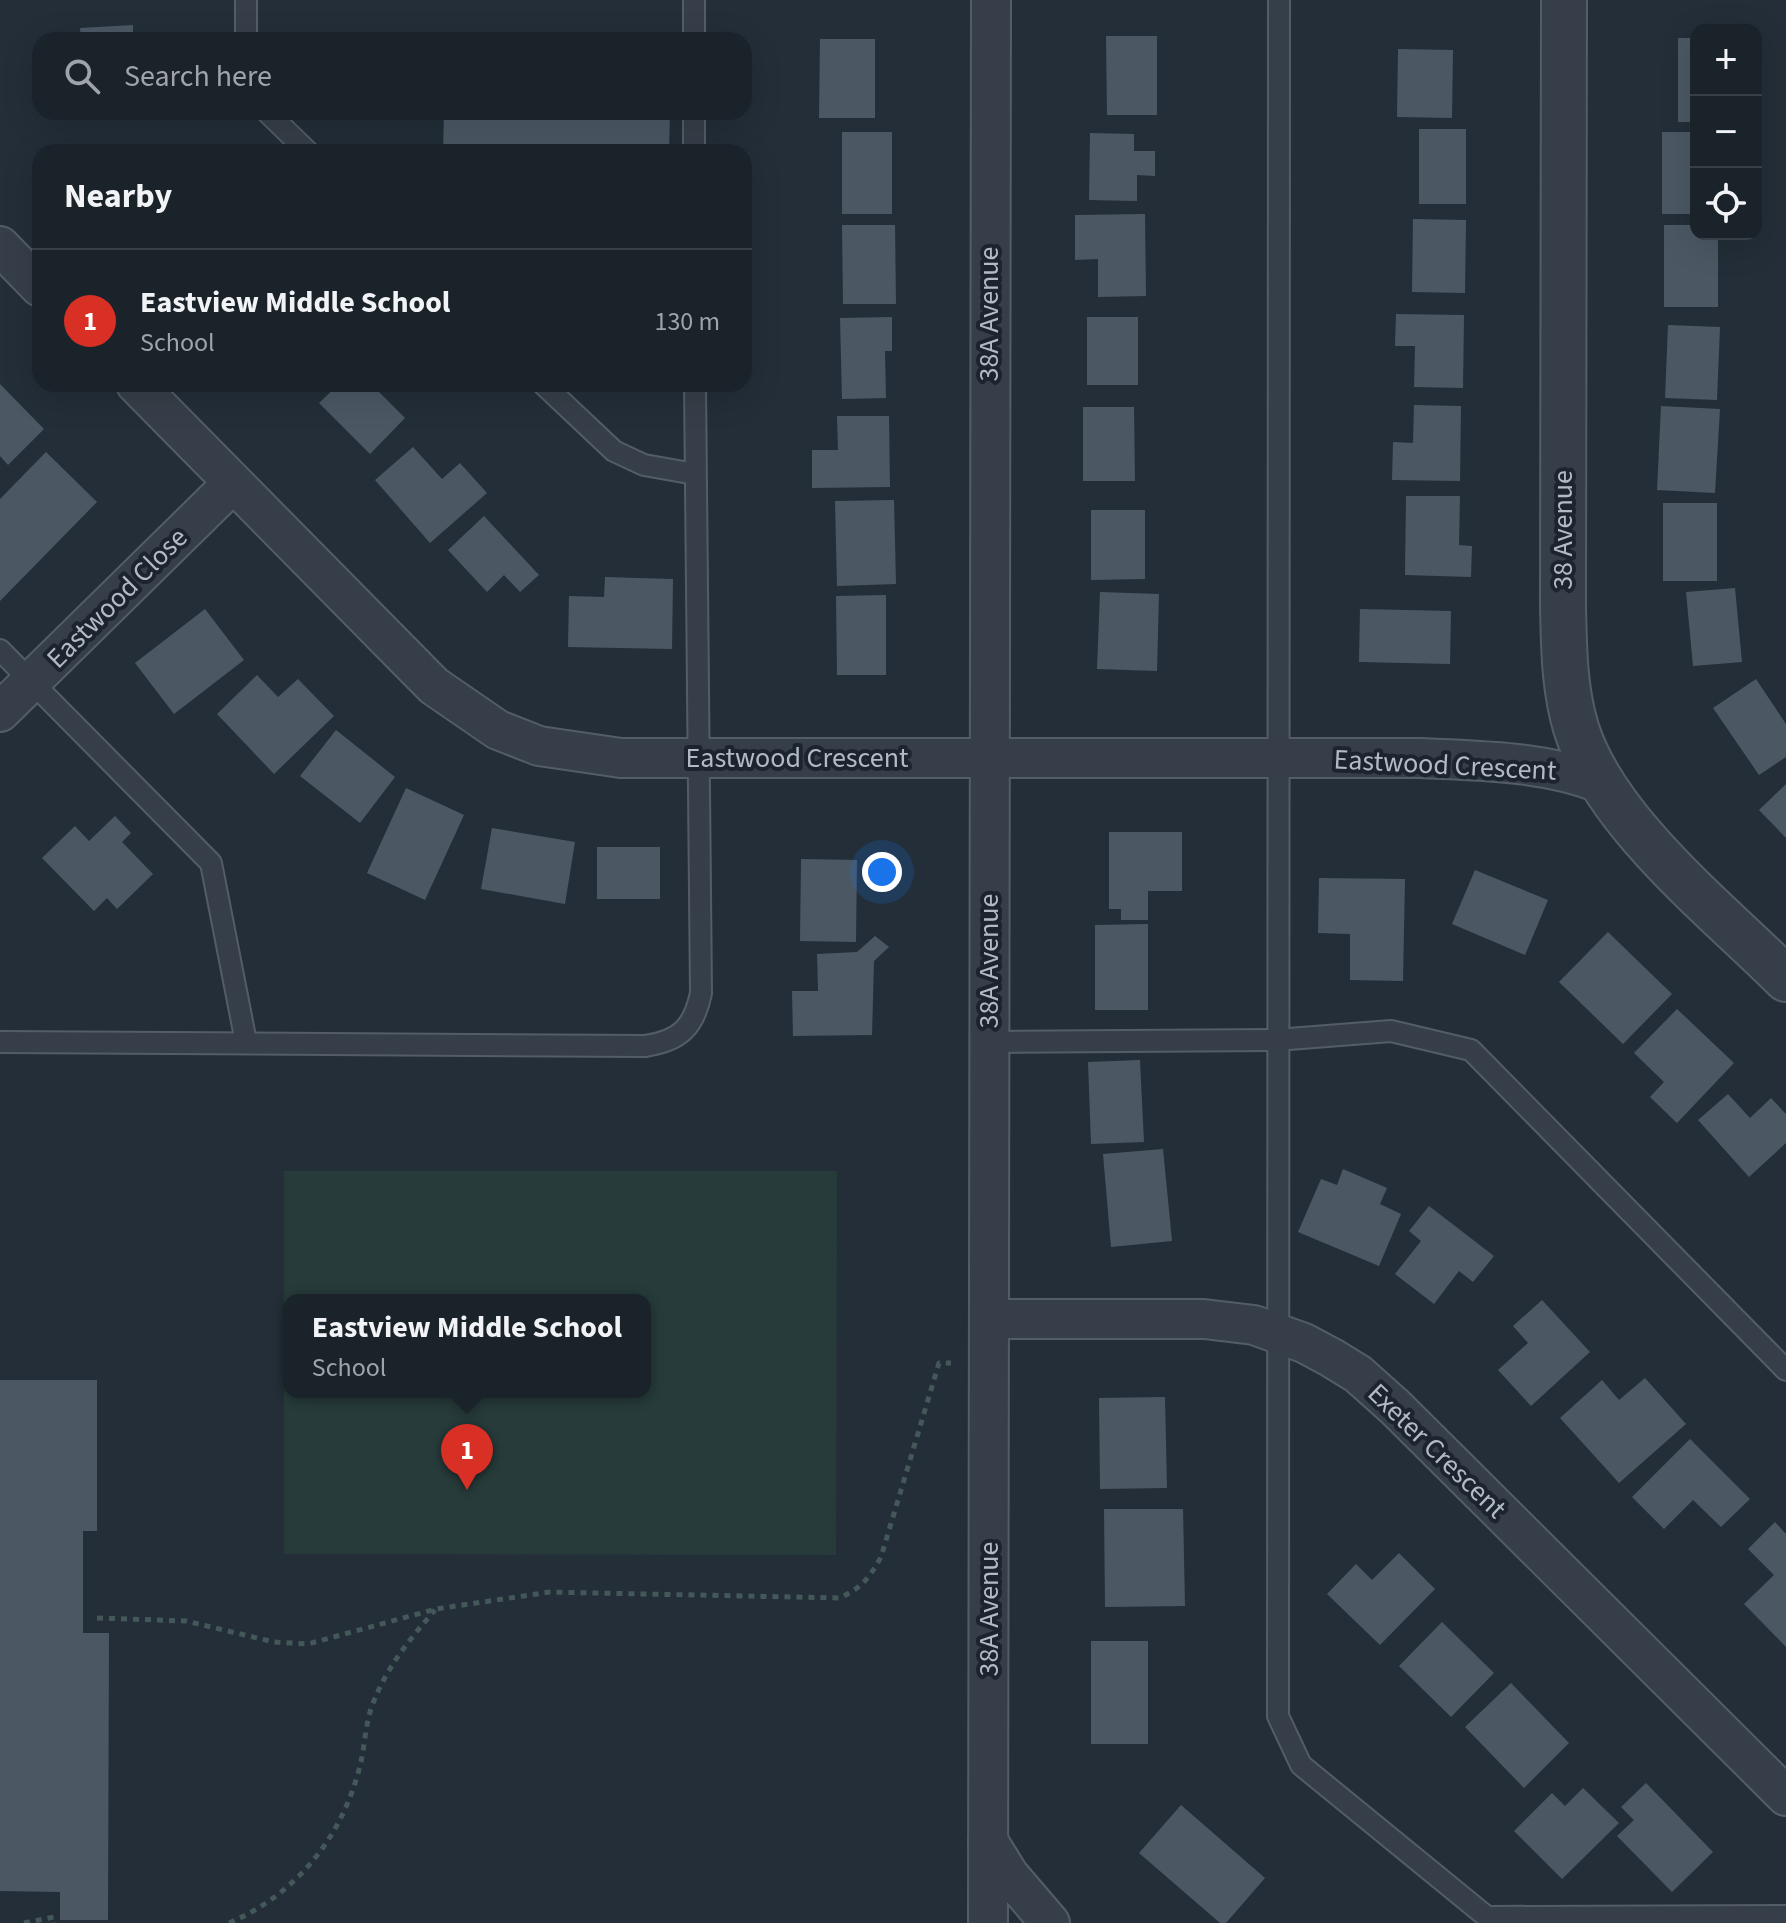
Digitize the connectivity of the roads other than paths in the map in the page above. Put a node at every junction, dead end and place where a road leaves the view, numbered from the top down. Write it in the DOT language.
graph roads {
  1 [pos="246,0"];
  2 [pos="694,0"];
  3 [pos="991,0"];
  4 [pos="1279,0"];
  5 [pos="1564,0"];
  6 [pos="246,32"];
  7 [pos="694,32"];
  8 [pos="275,120"];
  9 [pos="694,120"];
  10 [pos="300,144"];
  11 [pos="694,144"];
  12 [pos="0,246"];
  13 [pos="32,279"];
  14 [pos="144,392"];
  15 [pos="551,392"];
  16 [pos="695,392"];
  17 [pos="695,474"];
  18 [pos="233,483"];
  19 [pos="0,650"];
  20 [pos="31,683"];
  21 [pos="0,712"];
  22 [pos="699,758"];
  23 [pos="988,758"];
  24 [pos="1278,758"];
  25 [pos="1600,783"];
  26 [pos="1786,979"];
  27 [pos="1276,1040"];
  28 [pos="0,1042"];
  29 [pos="246,1042"];
  30 [pos="989,1042"];
  31 [pos="990,1319"];
  32 [pos="1276,1332"];
  33 [pos="1786,1370"];
  34 [pos="1786,1796"];
  35 [pos="988,1841"];
  36 [pos="1786,1916"];
  37 [pos="988,1923"];
  38 [pos="1050,1923"];
  1 -- 6 [label="lane"];
  2 -- 7 [label="lane"];
  3 -- 23 [label="street, 38A Avenue"];
  4 -- 24 [label="lane"];
  5 -- 25 [label="street, 38 Avenue"];
  8 -- 10 [label="lane"];
  9 -- 11 [label="lane"];
  12 -- 13 [label="street"];
  14 -- 18 [label="street, Eastwood Crescent"];
  15 -- 17 [label="lane"];
  16 -- 17 [label="lane"];
  17 -- 22 [label="lane"];
  18 -- 20 [label="street, Eastwood Close"];
  18 -- 22 [label="street, Eastwood Crescent"];
  19 -- 20 [label="lane"];
  20 -- 21 [label="street, Eastwood Close"];
  20 -- 29 [label="lane"];
  22 -- 23 [label="street, Eastwood Crescent"];
  22 -- 29 [label="lane"];
  23 -- 24 [label="street, Eastwood Crescent"];
  23 -- 30 [label="street, 38A Avenue"];
  24 -- 25 [label="street, Eastwood Crescent"];
  24 -- 27 [label="lane"];
  25 -- 26 [label="street, 38 Avenue"];
  27 -- 30 [label="lane"];
  27 -- 32 [label="lane"];
  27 -- 33 [label="lane"];
  28 -- 29 [label="lane"];
  30 -- 31 [label="street, 38A Avenue"];
  31 -- 32 [label="street, Exeter Crescent"];
  31 -- 35 [label="street, 38A Avenue"];
  32 -- 34 [label="street, Exeter Crescent"];
  32 -- 36 [label="lane"];
  35 -- 37 [label="street, 38A Avenue"];
  35 -- 38 [label="street"];
}
